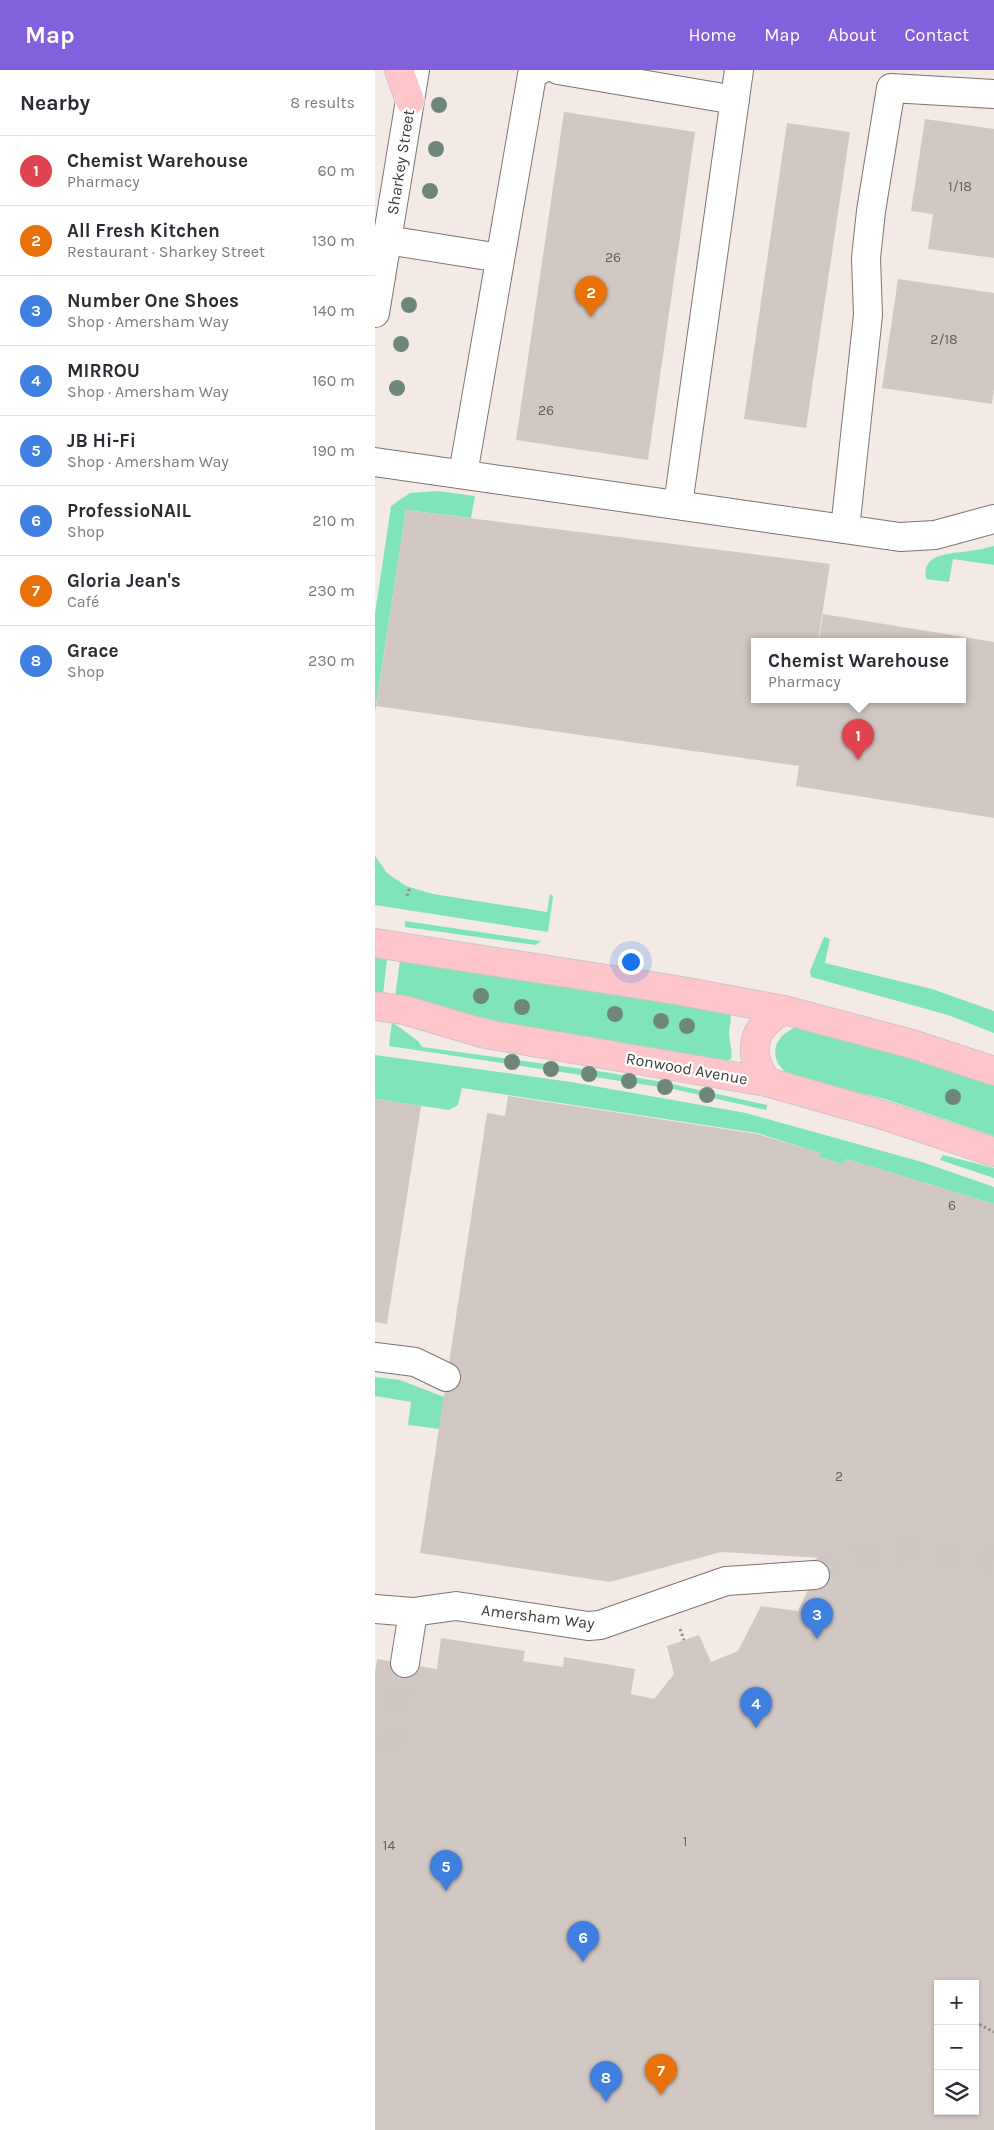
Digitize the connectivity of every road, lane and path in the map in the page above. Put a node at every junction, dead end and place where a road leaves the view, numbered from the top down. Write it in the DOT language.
graph roads {
  1 [pos="399,70"];
  2 [pos="415,70"];
  3 [pos="539,70"];
  4 [pos="558,70"];
  5 [pos="739,70"];
  6 [pos="892,79"];
  7 [pos="994,94"];
  8 [pos="735,100"];
  9 [pos="410,101"];
  10 [pos="387,240"];
  11 [pos="500,258"];
  12 [pos="375,313"];
  13 [pos="375,462"];
  14 [pos="463,474"];
  15 [pos="678,505"];
  16 [pos="994,519"];
  17 [pos="845,529"];
  18 [pos="410,887"];
  19 [pos="407,896"];
  20 [pos="375,942"];
  21 [pos="375,1006"];
  22 [pos="784,1010"];
  23 [pos="994,1071"];
  24 [pos="767,1082"];
  25 [pos="994,1152"];
  26 [pos="375,1357"];
  27 [pos="446,1377"];
  28 [pos="815,1575"];
  29 [pos="375,1609"];
  30 [pos="413,1612"];
  31 [pos="405,1663"];
  32 [pos="979,2024"];
  33 [pos="994,2032"];
  1 -- 9 [label="main road"];
  2 -- 9 [label="street, Sharkey Street"];
  3 -- 11 [label="street"];
  4 -- 8 [label="street"];
  5 -- 8 [label="street"];
  6 -- 7 [label="street"];
  6 -- 17 [label="street"];
  8 -- 15 [label="street"];
  9 -- 10 [label="street, Sharkey Street"];
  10 -- 11 [label="street"];
  10 -- 12 [label="street, Sharkey Street"];
  11 -- 14 [label="street"];
  13 -- 14 [label="street"];
  14 -- 15 [label="street"];
  15 -- 17 [label="street"];
  16 -- 17 [label="street"];
  18 -- 19 [label="path"];
  20 -- 22 [label="main road"];
  21 -- 24 [label="main road, Ronwood Avenue"];
  22 -- 23 [label="main road"];
  22 -- 24 [label="main road"];
  24 -- 25 [label="main road, Ronwood Avenue"];
  26 -- 27 [label="street"];
  28 -- 30 [label="street, Amersham Way"];
  29 -- 30 [label="street, Amersham Way"];
  30 -- 31 [label="street"];
  32 -- 33 [label="path"];
}
